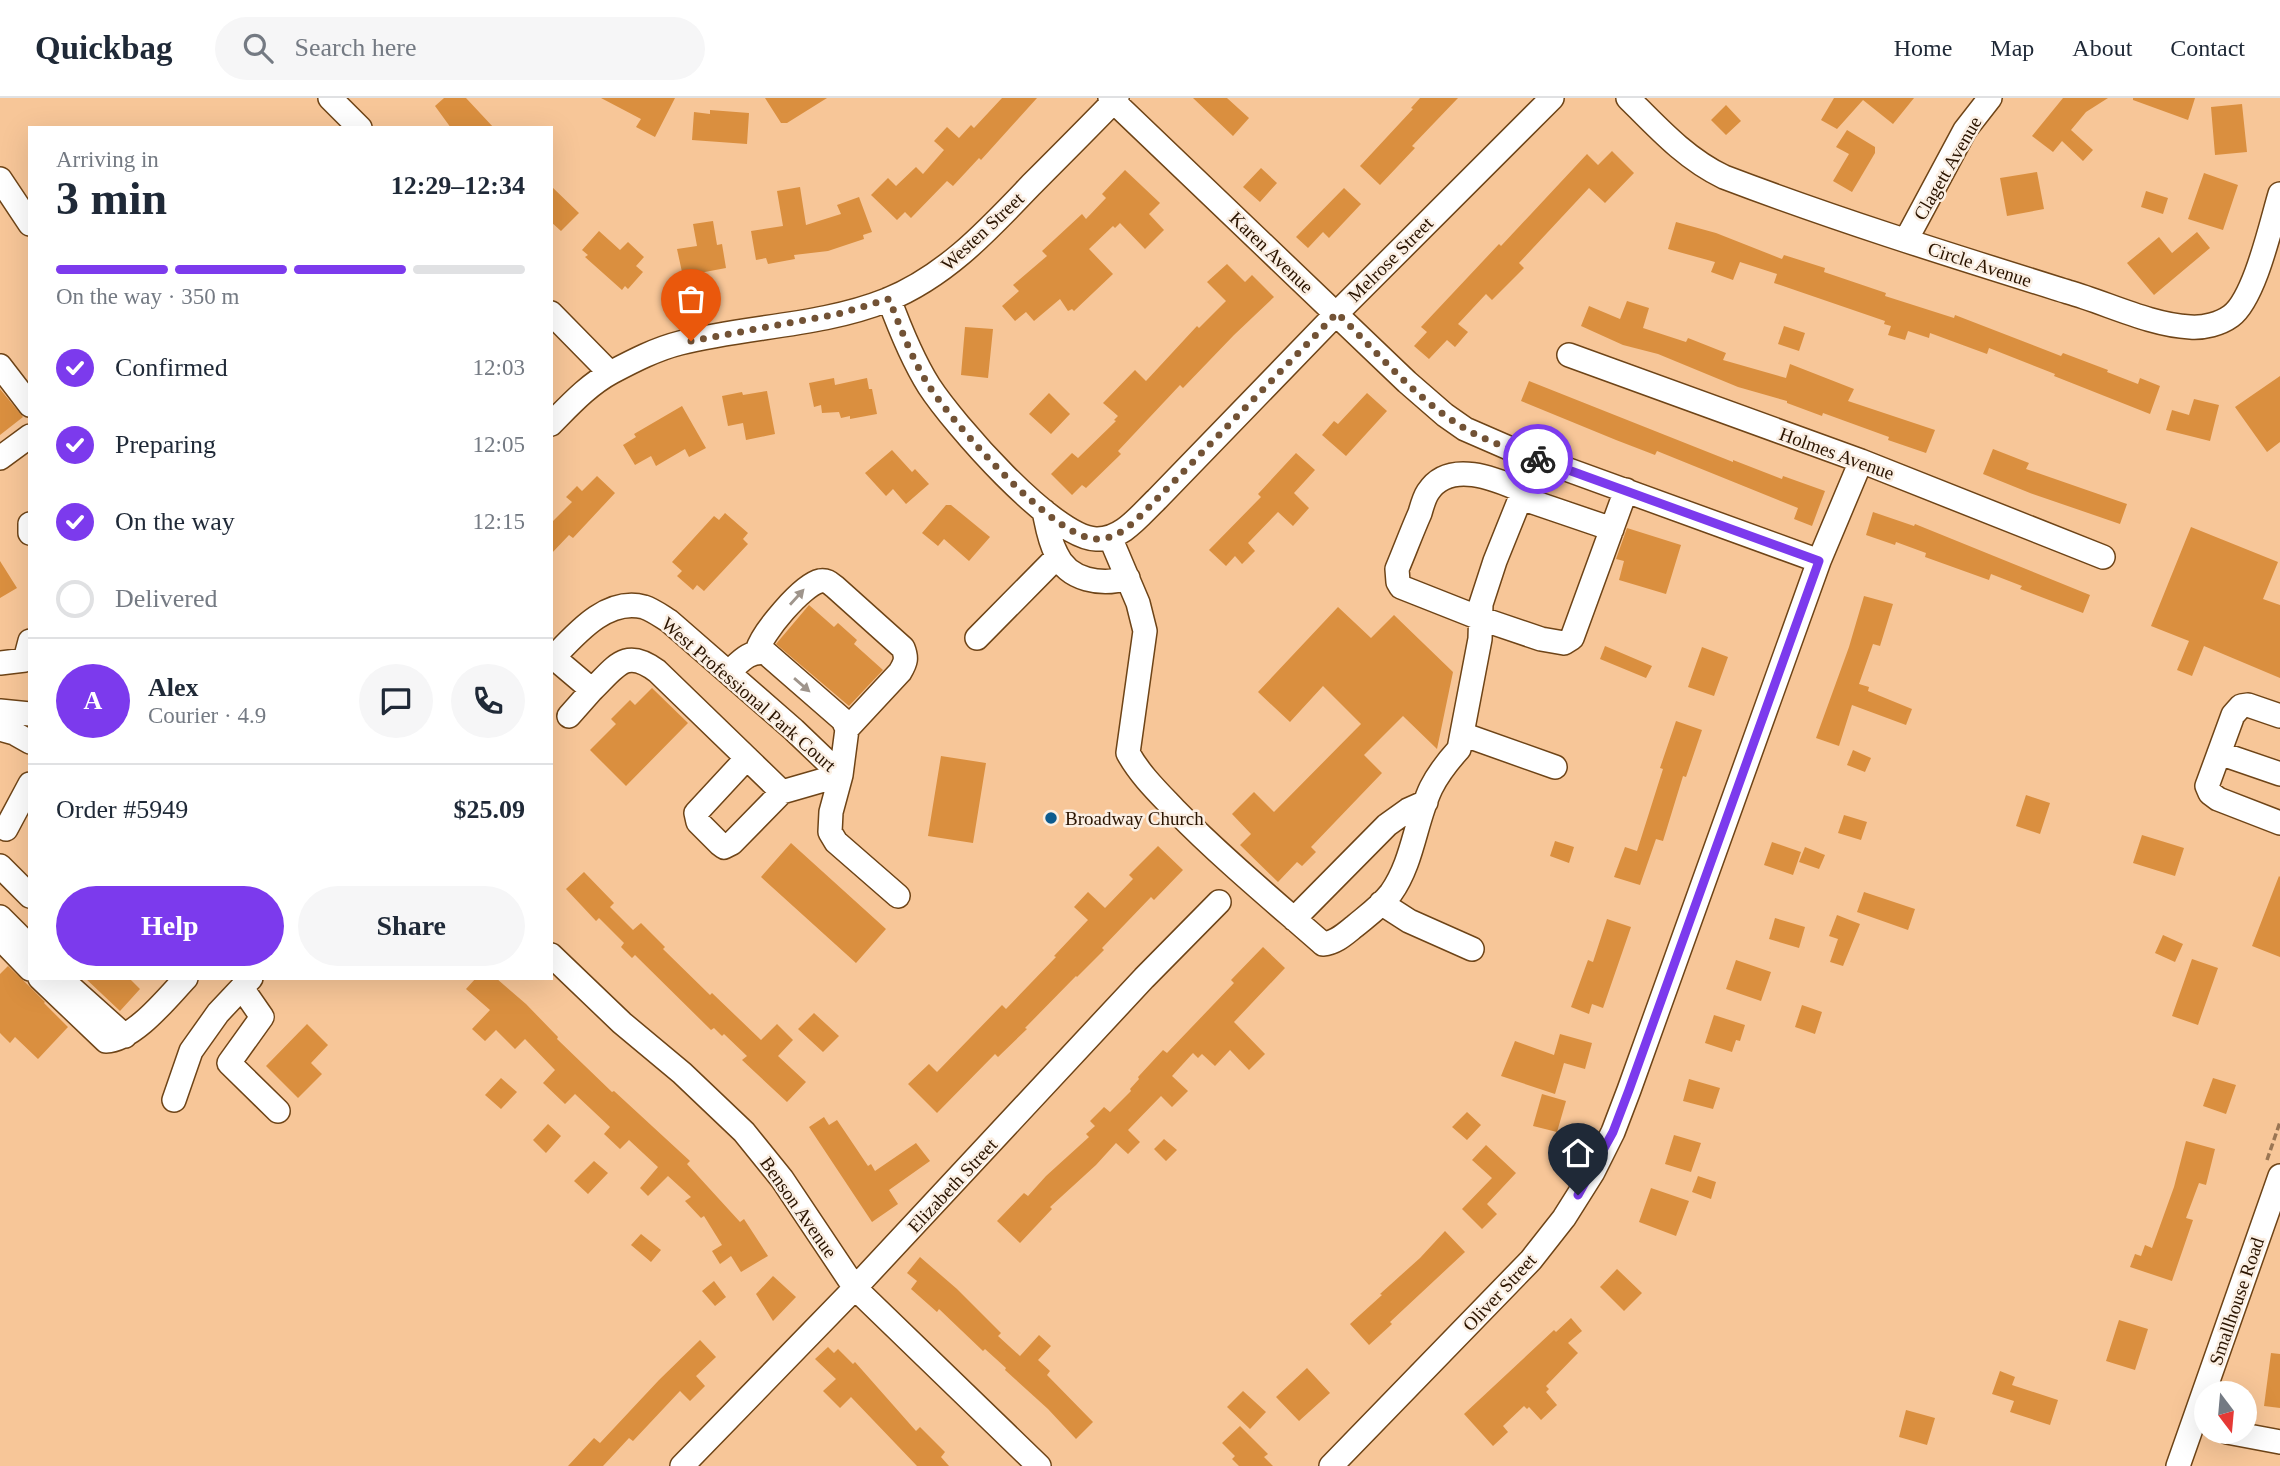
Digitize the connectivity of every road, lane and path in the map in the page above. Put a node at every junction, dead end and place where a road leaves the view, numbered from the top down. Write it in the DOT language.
graph roads {
  1 [pos="330,98"];
  2 [pos="1552,98"];
  3 [pos="1629,98"];
  4 [pos="1990,98"];
  5 [pos="1113,99"];
  6 [pos="358,126"];
  7 [pos="0,179"];
  8 [pos="2280,194"];
  9 [pos="28,221"];
  10 [pos="1906,240"];
  11 [pos="889,299"];
  12 [pos="1337,313"];
  13 [pos="553,315"];
  14 [pos="1569,355"];
  15 [pos="0,366"];
  16 [pos="610,373"];
  17 [pos="28,402"];
  18 [pos="553,422"];
  19 [pos="28,437"];
  20 [pos="0,458"];
  21 [pos="1536,459"];
  22 [pos="1861,461"];
  23 [pos="1626,491"];
  24 [pos="1522,494"];
  25 [pos="1044,510"];
  26 [pos="1612,530"];
  27 [pos="1110,537"];
  28 [pos="1057,557"];
  29 [pos="2104,557"];
  30 [pos="1819,561"];
  31 [pos="1130,584"];
  32 [pos="1482,619"];
  33 [pos="976,638"];
  34 [pos="28,649"];
  35 [pos="757,651"];
  36 [pos="553,658"];
  37 [pos="553,660"];
  38 [pos="0,663"];
  39 [pos="729,672"];
  40 [pos="592,690"];
  41 [pos="0,711"];
  42 [pos="28,713"];
  43 [pos="569,716"];
  44 [pos="2280,716"];
  45 [pos="0,729"];
  46 [pos="847,729"];
  47 [pos="1462,734"];
  48 [pos="28,741"];
  49 [pos="2219,753"];
  50 [pos="747,758"];
  51 [pos="1555,768"];
  52 [pos="2280,774"];
  53 [pos="841,775"];
  54 [pos="28,787"];
  55 [pos="782,792"];
  56 [pos="1426,802"];
  57 [pos="28,813"];
  58 [pos="2280,823"];
  59 [pos="3,831"];
  60 [pos="0,866"];
  61 [pos="28,894"];
  62 [pos="898,896"];
  63 [pos="1219,902"];
  64 [pos="1381,903"];
  65 [pos="0,918"];
  66 [pos="1294,919"];
  67 [pos="0,938"];
  68 [pos="28,945"];
  69 [pos="1472,949"];
  70 [pos="553,957"];
  71 [pos="28,967"];
  72 [pos="42,980"];
  73 [pos="63,980"];
  74 [pos="184,980"];
  75 [pos="247,983"];
  76 [pos="125,1036"];
  77 [pos="174,1100"];
  78 [pos="278,1111"];
  79 [pos="2280,1176"];
  80 [pos="855,1288"];
  81 [pos="2214,1381"];
  82 [pos="2194,1435"];
  83 [pos="2258,1438"];
  84 [pos="2280,1442"];
  85 [pos="682,1466"];
  86 [pos="1039,1466"];
  87 [pos="1331,1466"];
  88 [pos="2178,1466"];
  1 -- 6 [label="street"];
  2 -- 12 [label="street, Melrose Street"];
  3 -- 10 [label="street, Circle Avenue"];
  4 -- 10 [label="street, Clagett Avenue"];
  5 -- 11 [label="street, Westen Street"];
  5 -- 12 [label="street, Karen Avenue"];
  7 -- 9 [label="street"];
  8 -- 10 [label="street, Circle Avenue"];
  11 -- 16 [label="street, Westen Street"];
  11 -- 25 [label="street"];
  12 -- 21 [label="street, Karen Avenue"];
  12 -- 27 [label="street, Melrose Street"];
  13 -- 16 [label="street"];
  14 -- 22 [label="street, Holmes Avenue"];
  15 -- 17 [label="street"];
  16 -- 18 [label="street, Westen Street"];
  19 -- 20 [label="street"];
  21 -- 23 [label="street, Karen Avenue"];
  21 -- 24 [label="street"];
  22 -- 29 [label="street, Holmes Avenue"];
  22 -- 30 [label="street, Oliver Street"];
  23 -- 26 [label="street"];
  23 -- 30 [label="street, Karen Avenue"];
  24 -- 26 [label="street"];
  24 -- 32 [label="street"];
  24 -- 32 [label="street"];
  25 -- 27 [label="street"];
  25 -- 28 [label="street"];
  26 -- 32 [label="street"];
  27 -- 31 [label="street"];
  28 -- 31 [label="street"];
  28 -- 33 [label="street"];
  30 -- 87 [label="street, Oliver Street"];
  31 -- 66 [label="street"];
  32 -- 47 [label="street"];
  34 -- 38 [label="street"];
  35 -- 39 [label="street"];
  35 -- 46 [label="street, one-way"];
  35 -- 46 [label="street, one-way"];
  36 -- 39 [label="street, West Professional Park Court"];
  37 -- 40 [label="street"];
  39 -- 53 [label="street, West Professional Park Court"];
  40 -- 43 [label="street"];
  40 -- 50 [label="street"];
  41 -- 42 [label="street"];
  44 -- 49 [label="street"];
  45 -- 48 [label="street"];
  46 -- 53 [label="street"];
  47 -- 51 [label="street"];
  47 -- 56 [label="street"];
  49 -- 52 [label="street"];
  49 -- 58 [label="street"];
  50 -- 55 [label="street"];
  50 -- 55 [label="street"];
  53 -- 55 [label="street"];
  53 -- 62 [label="street"];
  54 -- 59 [label="street"];
  56 -- 64 [label="street"];
  56 -- 66 [label="street"];
  57 -- 59 [label="street"];
  60 -- 61 [label="street"];
  63 -- 80 [label="street, Elizabeth Street"];
  64 -- 66 [label="street"];
  64 -- 69 [label="street"];
  65 -- 68 [label="street"];
  67 -- 71 [label="street"];
  70 -- 80 [label="street, Benson Avenue"];
  72 -- 76 [label="street"];
  73 -- 76 [label="street"];
  74 -- 76 [label="street"];
  75 -- 77 [label="street"];
  75 -- 78 [label="street"];
  79 -- 81 [label="street, Smallhouse Road"];
  80 -- 85 [label="street, Elizabeth Street"];
  80 -- 86 [label="street, Benson Avenue"];
  82 -- 88 [label="street, Smallhouse Road"];
  83 -- 84 [label="street"];
}
